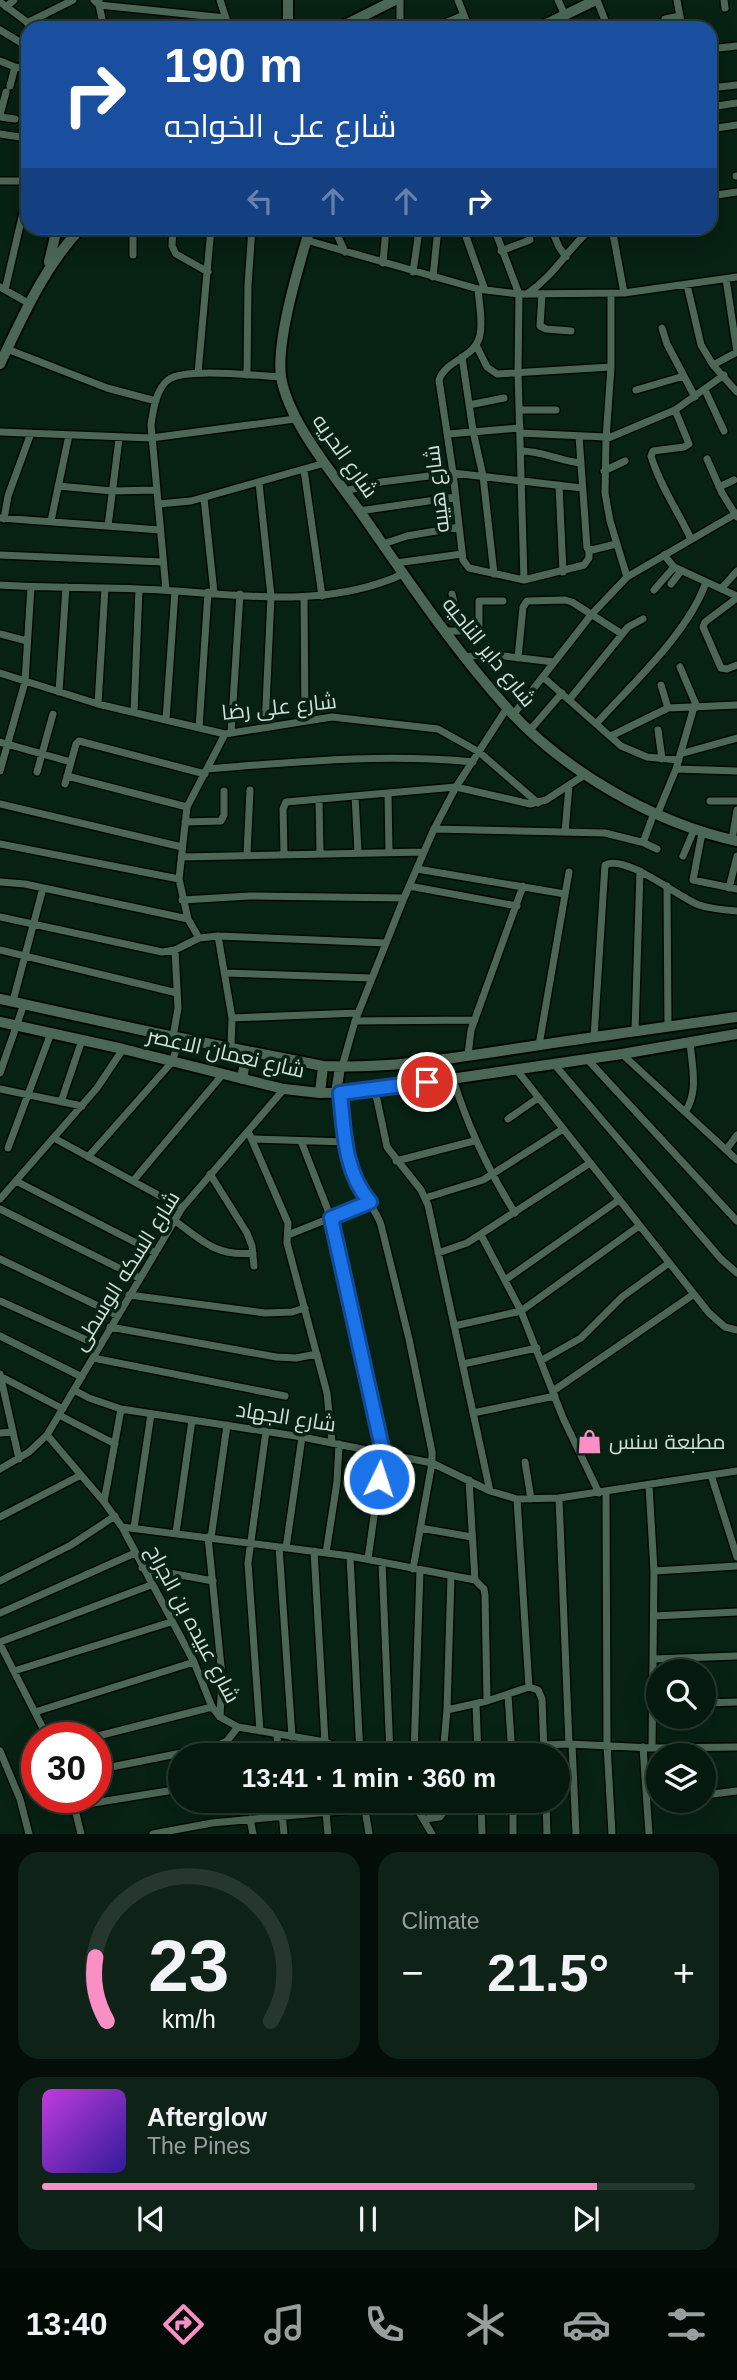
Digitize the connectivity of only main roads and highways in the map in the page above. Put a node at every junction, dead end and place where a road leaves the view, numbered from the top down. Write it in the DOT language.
graph roads {
  1 [pos="288,0"];
  2 [pos="395,0"];
  3 [pos="596,0"];
  4 [pos="288,21"];
  5 [pos="353,21"];
  6 [pos="553,21"];
  7 [pos="55,235"];
  8 [pos="75,235"];
  9 [pos="308,235"];
  10 [pos="48,269"];
  11 [pos="0,364"];
  12 [pos="403,574"];
  13 [pos="734,840"];
  14 [pos="0,999"];
  15 [pos="737,1017"];
  16 [pos="721,1019"];
  17 [pos="0,1022"];
  18 [pos="155,1033"];
  19 [pos="737,1034"];
  20 [pos="723,1037"];
  21 [pos="247,1051"];
  22 [pos="149,1056"];
  23 [pos="449,1059"];
  24 [pos="323,1066"];
  25 [pos="341,1067"];
  26 [pos="242,1079"];
  27 [pos="453,1079"];
  28 [pos="320,1093"];
  29 [pos="338,1093"];
  1 -- 4 [label="main road"];
  2 -- 5 [label="main road"];
  3 -- 6 [label="main road"];
  7 -- 10 [label="main road"];
  8 -- 10 [label="main road"];
  9 -- 12 [label="main road, شارع الحريه"];
  10 -- 11 [label="main road"];
  12 -- 13 [label="main road, شارع داير الناحيه"];
  14 -- 18 [label="main road, شارع نعمان الاعصر"];
  15 -- 16 [label="main road, شارع نعمان الاعصر"];
  16 -- 20 [label="main road"];
  16 -- 23 [label="main road, شارع نعمان الاعصر"];
  17 -- 22 [label="main road, شارع نعمان الاعصر"];
  18 -- 21 [label="main road, شارع نعمان الاعصر"];
  18 -- 22 [label="main road"];
  19 -- 20 [label="main road, شارع نعمان الاعصر"];
  20 -- 27 [label="main road, شارع نعمان الاعصر"];
  21 -- 24 [label="main road, شارع نعمان الاعصر"];
  21 -- 26 [label="main road"];
  22 -- 26 [label="main road, شارع نعمان الاعصر"];
  23 -- 25 [label="main road, شارع نعمان الاعصر"];
  23 -- 27 [label="main road"];
  24 -- 25 [label="main road, شارع نعمان الاعصر"];
  24 -- 28 [label="main road"];
  25 -- 29 [label="main road"];
  26 -- 28 [label="main road, شارع نعمان الاعصر"];
  27 -- 29 [label="main road, شارع نعمان الاعصر"];
  28 -- 29 [label="main road, شارع نعمان الاعصر"];
}
